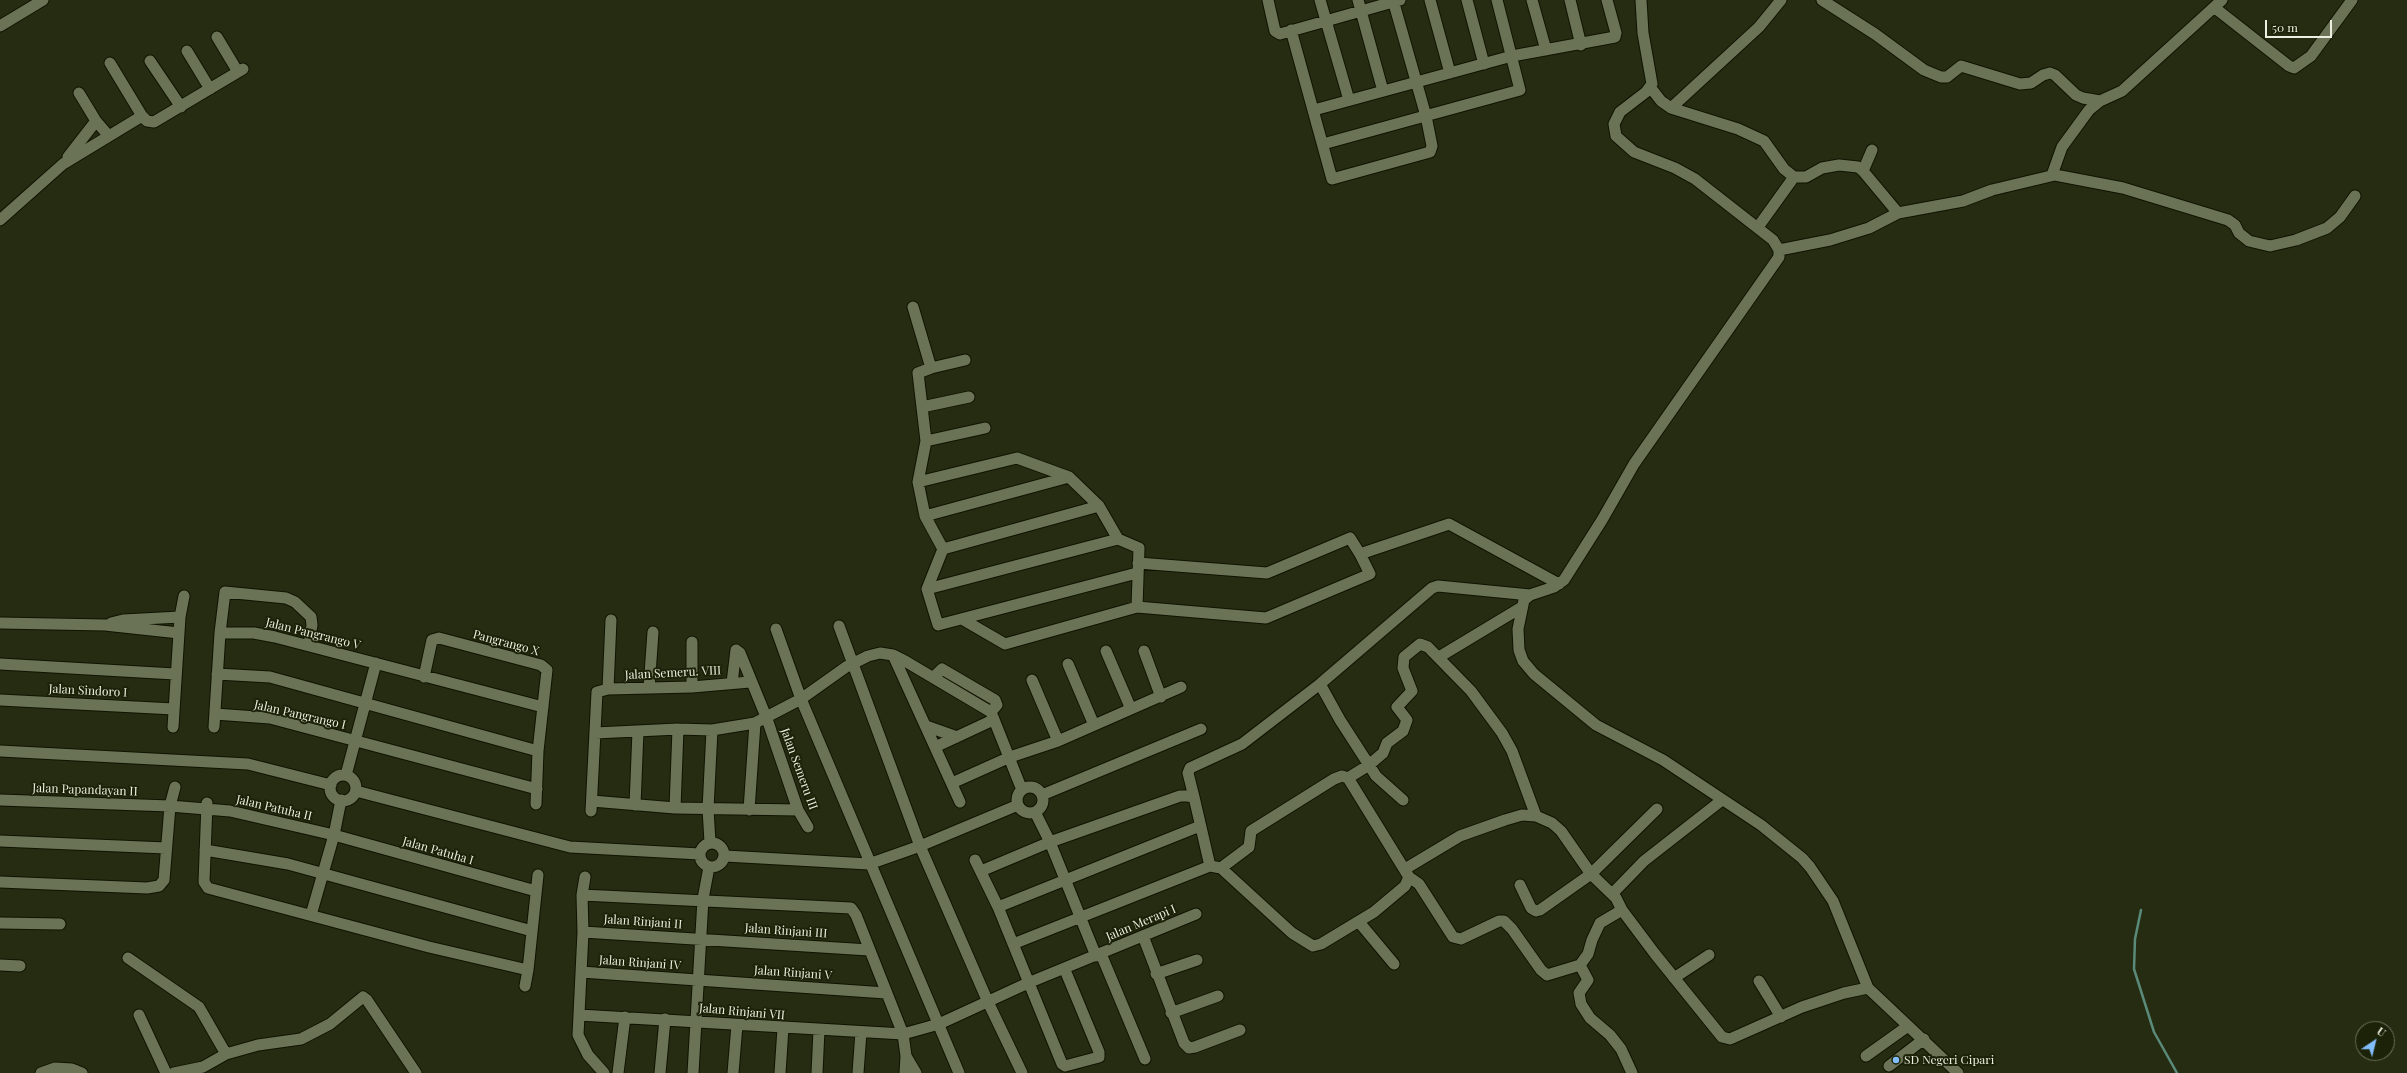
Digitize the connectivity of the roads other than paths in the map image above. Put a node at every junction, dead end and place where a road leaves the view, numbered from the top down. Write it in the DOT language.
graph roads {
  1 [pos="43,0"];
  2 [pos="1268,0"];
  3 [pos="1320,0"];
  4 [pos="1430,0"];
  5 [pos="1467,0"];
  6 [pos="1497,0"];
  7 [pos="1532,0"];
  8 [pos="1570,0"];
  9 [pos="1607,0"];
  10 [pos="1640,0"];
  11 [pos="1781,0"];
  12 [pos="1822,0"];
  13 [pos="2352,0"];
  14 [pos="1396,1"];
  15 [pos="2218,4"];
  16 [pos="1359,5"];
  17 [pos="1326,20"];
  18 [pos="0,26"];
  19 [pos="1291,30"];
  20 [pos="217,37"];
  21 [pos="1581,45"];
  22 [pos="1546,50"];
  23 [pos="187,51"];
  24 [pos="1512,56"];
  25 [pos="150,61"];
  26 [pos="110,63"];
  27 [pos="1484,64"];
  28 [pos="1450,73"];
  29 [pos="1416,82"];
  30 [pos="210,88"];
  31 [pos="1651,88"];
  32 [pos="1383,91"];
  33 [pos="79,93"];
  34 [pos="1349,100"];
  35 [pos="2100,101"];
  36 [pos="181,107"];
  37 [pos="1671,108"];
  38 [pos="1314,110"];
  39 [pos="142,116"];
  40 [pos="1426,116"];
  41 [pos="96,121"];
  42 [pos="108,135"];
  43 [pos="1323,144"];
  44 [pos="1872,150"];
  45 [pos="63,164"];
  46 [pos="1863,171"];
  47 [pos="2052,175"];
  48 [pos="1794,177"];
  49 [pos="2355,196"];
  50 [pos="1898,213"];
  51 [pos="0,220"];
  52 [pos="1758,227"];
  53 [pos="1779,250"];
  54 [pos="913,307"];
  55 [pos="965,360"];
  56 [pos="931,368"];
  57 [pos="969,397"];
  58 [pos="922,407"];
  59 [pos="985,428"];
  60 [pos="926,441"];
  61 [pos="1069,477"];
  62 [pos="918,482"];
  63 [pos="1099,506"];
  64 [pos="925,516"];
  65 [pos="1118,538"];
  66 [pos="943,549"];
  67 [pos="1360,554"];
  68 [pos="1138,568"];
  69 [pos="1559,584"];
  70 [pos="927,589"];
  71 [pos="1530,595"];
  72 [pos="184,596"];
  73 [pos="1522,606"];
  74 [pos="1137,607"];
  75 [pos="180,617"];
  76 [pos="962,619"];
  77 [pos="611,620"];
  78 [pos="0,623"];
  79 [pos="105,625"];
  80 [pos="839,626"];
  81 [pos="776,629"];
  82 [pos="653,632"];
  83 [pos="179,633"];
  84 [pos="220,633"];
  85 [pos="692,642"];
  86 [pos="310,645"];
  87 [pos="1106,651"];
  88 [pos="893,655"];
  89 [pos="1149,657"];
  90 [pos="1438,657"];
  91 [pos="376,663"];
  92 [pos="854,663"];
  93 [pos="0,664"];
  94 [pos="1068,664"];
  95 [pos="175,674"];
  96 [pos="217,674"];
  97 [pos="424,677"];
  98 [pos="1032,680"];
  99 [pos="750,682"];
  100 [pos="732,683"];
  101 [pos="1320,684"];
  102 [pos="692,687"];
  103 [pos="1181,687"];
  104 [pos="649,688"];
  105 [pos="602,691"];
  106 [pos="1161,697"];
  107 [pos="801,699"];
  108 [pos="0,700"];
  109 [pos="364,703"];
  110 [pos="543,707"];
  111 [pos="174,709"];
  112 [pos="1131,709"];
  113 [pos="215,714"];
  114 [pos="992,716"];
  115 [pos="767,719"];
  116 [pos="755,723"];
  117 [pos="1094,725"];
  118 [pos="926,726"];
  119 [pos="173,727"];
  120 [pos="214,727"];
  121 [pos="678,729"];
  122 [pos="1201,729"];
  123 [pos="712,730"];
  124 [pos="638,731"];
  125 [pos="595,733"];
  126 [pos="957,737"];
  127 [pos="1058,740"];
  128 [pos="354,741"];
  129 [pos="936,747"];
  130 [pos="0,751"];
  131 [pos="538,751"];
  132 [pos="1010,758"];
  133 [pos="1369,764"];
  134 [pos="346,775"];
  135 [pos="1348,778"];
  136 [pos="952,783"];
  137 [pos="331,785"];
  138 [pos="175,787"];
  139 [pos="537,789"];
  140 [pos="1022,790"];
  141 [pos="356,791"];
  142 [pos="1042,795"];
  143 [pos="1194,797"];
  144 [pos="0,800"];
  145 [pos="341,800"];
  146 [pos="1403,800"];
  147 [pos="1722,800"];
  148 [pos="960,802"];
  149 [pos="536,804"];
  150 [pos="635,805"];
  151 [pos="1018,805"];
  152 [pos="170,806"];
  153 [pos="208,806"];
  154 [pos="675,808"];
  155 [pos="708,809"];
  156 [pos="1657,809"];
  157 [pos="749,810"];
  158 [pos="798,810"];
  159 [pos="1034,812"];
  160 [pos="1536,816"];
  161 [pos="1200,826"];
  162 [pos="808,827"];
  163 [pos="334,835"];
  164 [pos="0,841"];
  165 [pos="710,842"];
  166 [pos="1050,842"];
  167 [pos="920,846"];
  168 [pos="166,848"];
  169 [pos="205,850"];
  170 [pos="700,854"];
  171 [pos="725,856"];
  172 [pos="975,860"];
  173 [pos="869,864"];
  174 [pos="1210,866"];
  175 [pos="709,867"];
  176 [pos="1221,868"];
  177 [pos="981,871"];
  178 [pos="322,873"];
  179 [pos="1407,873"];
  180 [pos="1590,874"];
  181 [pos="538,875"];
  182 [pos="585,877"];
  183 [pos="1066,880"];
  184 [pos="0,882"];
  185 [pos="1520,885"];
  186 [pos="536,891"];
  187 [pos="582,894"];
  188 [pos="1612,894"];
  189 [pos="703,900"];
  190 [pos="998,907"];
  191 [pos="1622,910"];
  192 [pos="1196,914"];
  193 [pos="311,915"];
  194 [pos="1079,917"];
  195 [pos="0,922"];
  196 [pos="1359,922"];
  197 [pos="60,924"];
  198 [pos="532,931"];
  199 [pos="583,932"];
  200 [pos="1143,936"];
  201 [pos="700,939"];
  202 [pos="1013,944"];
  203 [pos="869,950"];
  204 [pos="1098,955"];
  205 [pos="1709,955"];
  206 [pos="128,958"];
  207 [pos="1197,960"];
  208 [pos="1394,964"];
  209 [pos="0,965"];
  210 [pos="1580,965"];
  211 [pos="20,966"];
  212 [pos="528,970"];
  213 [pos="1065,970"];
  214 [pos="581,972"];
  215 [pos="1156,974"];
  216 [pos="1674,978"];
  217 [pos="698,980"];
  218 [pos="1759,981"];
  219 [pos="1028,983"];
  220 [pos="524,986"];
  221 [pos="1868,988"];
  222 [pos="886,993"];
  223 [pos="1218,996"];
  224 [pos="988,1002"];
  225 [pos="1171,1013"];
  226 [pos="139,1015"];
  227 [pos="579,1015"];
  228 [pos="625,1017"];
  229 [pos="1781,1017"];
  230 [pos="665,1019"];
  231 [pos="697,1021"];
  232 [pos="939,1024"];
  233 [pos="737,1026"];
  234 [pos="1908,1026"];
  235 [pos="783,1028"];
  236 [pos="819,1030"];
  237 [pos="1240,1030"];
  238 [pos="861,1032"];
  239 [pos="904,1034"];
  240 [pos="1924,1039"];
  241 [pos="226,1054"];
  242 [pos="906,1056"];
  243 [pos="1866,1056"];
  244 [pos="1145,1059"];
  245 [pos="1889,1066"];
  246 [pos="204,1070"];
  247 [pos="41,1073"];
  248 [pos="82,1073"];
  249 [pos="166,1073"];
  250 [pos="174,1073"];
  251 [pos="416,1073"];
  252 [pos="604,1073"];
  253 [pos="618,1073"];
  254 [pos="660,1073"];
  255 [pos="693,1073"];
  256 [pos="733,1073"];
  257 [pos="780,1073"];
  258 [pos="817,1073"];
  259 [pos="858,1073"];
  260 [pos="905,1073"];
  261 [pos="916,1073"];
  262 [pos="959,1073"];
  263 [pos="1022,1073"];
  264 [pos="1632,1073"];
  265 [pos="1958,1073"];
  1 -- 18 [label="street"];
  2 -- 19 [label="street"];
  3 -- 17 [label="street"];
  4 -- 28 [label="street"];
  5 -- 27 [label="street"];
  6 -- 24 [label="street"];
  7 -- 22 [label="street"];
  8 -- 21 [label="street"];
  9 -- 21 [label="street"];
  10 -- 31 [label="street"];
  11 -- 37 [label="street"];
  12 -- 35 [label="street"];
  13 -- 15 [label="street"];
  14 -- 16 [label="street"];
  14 -- 29 [label="street"];
  15 -- 35 [label="street"];
  16 -- 17 [label="street"];
  16 -- 32 [label="street"];
  17 -- 19 [label="street"];
  17 -- 34 [label="street"];
  19 -- 38 [label="street"];
  20 -- 30 [label="street"];
  21 -- 22 [label="street"];
  22 -- 24 [label="street"];
  23 -- 30 [label="street"];
  24 -- 27 [label="street"];
  24 -- 40 [label="street"];
  25 -- 36 [label="street"];
  26 -- 39 [label="street"];
  27 -- 28 [label="street"];
  28 -- 29 [label="street"];
  29 -- 32 [label="street"];
  29 -- 40 [label="street"];
  30 -- 36 [label="street"];
  31 -- 37 [label="street"];
  31 -- 52 [label="street"];
  32 -- 34 [label="street"];
  33 -- 41 [label="street"];
  34 -- 38 [label="street"];
  35 -- 47 [label="street"];
  36 -- 39 [label="street"];
  37 -- 48 [label="street"];
  38 -- 43 [label="street"];
  39 -- 42 [label="street"];
  40 -- 43 [label="street"];
  40 -- 43 [label="street"];
  41 -- 42 [label="street"];
  41 -- 45 [label="street"];
  42 -- 45 [label="street"];
  44 -- 46 [label="street"];
  45 -- 51 [label="street"];
  46 -- 48 [label="street"];
  46 -- 50 [label="street"];
  47 -- 49 [label="street"];
  47 -- 50 [label="street"];
  48 -- 52 [label="street"];
  50 -- 53 [label="street"];
  52 -- 53 [label="street"];
  53 -- 69 [label="street"];
  54 -- 56 [label="street"];
  55 -- 56 [label="street"];
  56 -- 58 [label="street"];
  57 -- 58 [label="street"];
  58 -- 60 [label="street"];
  59 -- 60 [label="street"];
  60 -- 62 [label="street"];
  61 -- 62 [label="street"];
  61 -- 63 [label="street"];
  61 -- 64 [label="street"];
  62 -- 64 [label="street"];
  63 -- 65 [label="street"];
  63 -- 66 [label="street"];
  64 -- 66 [label="street"];
  65 -- 68 [label="street"];
  65 -- 70 [label="street"];
  66 -- 70 [label="street"];
  67 -- 68 [label="street"];
  67 -- 69 [label="street"];
  67 -- 74 [label="street"];
  68 -- 74 [label="street"];
  68 -- 76 [label="street"];
  69 -- 71 [label="street"];
  70 -- 76 [label="street"];
  71 -- 73 [label="street"];
  71 -- 101 [label="street"];
  72 -- 75 [label="street"];
  73 -- 90 [label="street"];
  73 -- 147 [label="street"];
  74 -- 76 [label="street"];
  75 -- 79 [label="street"];
  75 -- 83 [label="street"];
  77 -- 105 [label="street"];
  78 -- 79 [label="street"];
  79 -- 83 [label="street"];
  80 -- 92 [label="street"];
  81 -- 107 [label="street"];
  82 -- 104 [label="street"];
  83 -- 95 [label="street"];
  84 -- 86 [label="street, Jalan Pangrango V"];
  84 -- 86 [label="street"];
  84 -- 96 [label="street"];
  85 -- 102 [label="street"];
  86 -- 91 [label="street, Jalan Pangrango V"];
  87 -- 112 [label="street"];
  88 -- 92 [label="street"];
  88 -- 114 [label="street"];
  88 -- 118 [label="street"];
  89 -- 106 [label="street"];
  90 -- 133 [label="street"];
  90 -- 160 [label="street"];
  91 -- 97 [label="street, Jalan Pangrango V"];
  91 -- 109 [label="street"];
  92 -- 107 [label="street"];
  92 -- 167 [label="street"];
  93 -- 95 [label="street"];
  94 -- 117 [label="street"];
  95 -- 111 [label="street"];
  96 -- 109 [label="street"];
  96 -- 113 [label="street"];
  97 -- 110 [label="street, Jalan Pangrango V"];
  97 -- 110 [label="street, Pangrango X"];
  98 -- 127 [label="street"];
  99 -- 100 [label="street, Jalan Semeru. VIII"];
  99 -- 100 [label="street, Jalan Semeru III"];
  99 -- 115 [label="street, Jalan Semeru III"];
  100 -- 102 [label="street, Jalan Semeru. VIII"];
  101 -- 133 [label="street"];
  101 -- 143 [label="street"];
  102 -- 104 [label="street, Jalan Semeru. VIII"];
  103 -- 106 [label="street"];
  104 -- 105 [label="street, Jalan Semeru. VIII"];
  105 -- 125 [label="street"];
  106 -- 112 [label="street"];
  107 -- 115 [label="street"];
  107 -- 173 [label="street"];
  108 -- 111 [label="street, Jalan Sindoro I"];
  109 -- 128 [label="street"];
  109 -- 131 [label="street"];
  110 -- 131 [label="street, Pangrango X"];
  111 -- 119 [label="street"];
  112 -- 117 [label="street"];
  113 -- 120 [label="street"];
  113 -- 128 [label="street, Jalan Pangrango I"];
  114 -- 126 [label="street"];
  114 -- 132 [label="street"];
  115 -- 116 [label="street"];
  115 -- 158 [label="street, Jalan Semeru III"];
  116 -- 123 [label="street"];
  116 -- 157 [label="street"];
  117 -- 127 [label="street"];
  118 -- 126 [label="street"];
  118 -- 129 [label="street"];
  121 -- 123 [label="street"];
  121 -- 124 [label="street"];
  121 -- 154 [label="street"];
  122 -- 142 [label="street"];
  123 -- 155 [label="street"];
  124 -- 125 [label="street"];
  124 -- 150 [label="street"];
  125 -- 150 [label="street"];
  126 -- 129 [label="street"];
  127 -- 132 [label="street"];
  128 -- 134 [label="street"];
  128 -- 139 [label="street, Jalan Pangrango I"];
  129 -- 136 [label="street"];
  130 -- 137 [label="street"];
  131 -- 139 [label="street, Pangrango X"];
  132 -- 136 [label="street"];
  132 -- 140 [label="street"];
  133 -- 135 [label="street"];
  133 -- 146 [label="street"];
  134 -- 137 [label="street"];
  134 -- 141 [label="street"];
  135 -- 176 [label="street"];
  135 -- 179 [label="street"];
  136 -- 148 [label="street"];
  137 -- 145 [label="street"];
  138 -- 152 [label="street"];
  139 -- 149 [label="street, Pangrango X"];
  140 -- 142 [label="street"];
  140 -- 151 [label="street"];
  141 -- 145 [label="street"];
  141 -- 170 [label="street"];
  142 -- 159 [label="street"];
  143 -- 161 [label="street"];
  143 -- 166 [label="street"];
  144 -- 152 [label="street, Jalan Papandayan II"];
  145 -- 163 [label="street"];
  147 -- 188 [label="street"];
  147 -- 221 [label="street"];
  150 -- 154 [label="street"];
  151 -- 159 [label="street"];
  151 -- 167 [label="street"];
  152 -- 153 [label="street, Jalan Papandayan II"];
  152 -- 168 [label="street"];
  153 -- 163 [label="street, Jalan Patuha II"];
  153 -- 169 [label="street"];
  154 -- 155 [label="street"];
  155 -- 157 [label="street"];
  155 -- 165 [label="street"];
  156 -- 180 [label="street"];
  157 -- 158 [label="street"];
  158 -- 162 [label="street, Jalan Semeru III"];
  159 -- 166 [label="street"];
  160 -- 179 [label="street"];
  160 -- 180 [label="street"];
  161 -- 174 [label="street"];
  161 -- 183 [label="street"];
  163 -- 178 [label="street"];
  163 -- 186 [label="street, Jalan Patuha I"];
  164 -- 168 [label="street"];
  165 -- 170 [label="street"];
  165 -- 171 [label="street"];
  166 -- 177 [label="street"];
  166 -- 183 [label="street"];
  167 -- 173 [label="street"];
  167 -- 224 [label="street"];
  168 -- 184 [label="street"];
  169 -- 178 [label="street"];
  169 -- 193 [label="street"];
  170 -- 175 [label="street"];
  171 -- 173 [label="street"];
  171 -- 175 [label="street"];
  172 -- 177 [label="street"];
  173 -- 232 [label="street"];
  174 -- 176 [label="street"];
  174 -- 194 [label="street"];
  175 -- 189 [label="street"];
  176 -- 196 [label="street"];
  177 -- 190 [label="street"];
  178 -- 193 [label="street"];
  178 -- 198 [label="street"];
  179 -- 196 [label="street"];
  179 -- 210 [label="street"];
  180 -- 185 [label="street"];
  180 -- 188 [label="street"];
  181 -- 186 [label="street"];
  182 -- 187 [label="street"];
  183 -- 190 [label="street"];
  183 -- 194 [label="street"];
  186 -- 198 [label="street"];
  187 -- 189 [label="street"];
  187 -- 199 [label="street"];
  188 -- 191 [label="street"];
  189 -- 201 [label="street"];
  189 -- 203 [label="street"];
  190 -- 202 [label="street"];
  191 -- 210 [label="street"];
  191 -- 216 [label="street"];
  192 -- 200 [label="street, Jalan Merapi I"];
  193 -- 212 [label="street"];
  194 -- 202 [label="street"];
  194 -- 204 [label="street"];
  195 -- 197 [label="street"];
  196 -- 208 [label="street"];
  198 -- 212 [label="street"];
  199 -- 201 [label="street, Jalan Rinjani II"];
  199 -- 214 [label="street"];
  200 -- 204 [label="street, Jalan Merapi I"];
  200 -- 215 [label="street"];
  201 -- 203 [label="street, Jalan Rinjani III"];
  201 -- 217 [label="street"];
  202 -- 219 [label="street"];
  203 -- 222 [label="street"];
  204 -- 213 [label="street, Jalan Merapi I"];
  204 -- 244 [label="street"];
  205 -- 216 [label="street"];
  206 -- 241 [label="street"];
  207 -- 215 [label="street"];
  209 -- 211 [label="street"];
  210 -- 264 [label="street"];
  212 -- 220 [label="street"];
  213 -- 219 [label="street, Jalan Merapi I"];
  213 -- 219 [label="street"];
  214 -- 217 [label="street, Jalan Rinjani IV"];
  214 -- 227 [label="street"];
  215 -- 225 [label="street"];
  216 -- 229 [label="street"];
  217 -- 222 [label="street, Jalan Rinjani V"];
  217 -- 231 [label="street"];
  218 -- 229 [label="street"];
  219 -- 224 [label="street, Jalan Merapi I"];
  221 -- 229 [label="street"];
  221 -- 234 [label="street"];
  222 -- 239 [label="street"];
  223 -- 225 [label="street"];
  224 -- 232 [label="street, Jalan Rinjani VII"];
  224 -- 263 [label="street"];
  225 -- 237 [label="street"];
  226 -- 249 [label="street"];
  227 -- 228 [label="street, Jalan Rinjani VII"];
  227 -- 252 [label="street"];
  228 -- 230 [label="street, Jalan Rinjani VII"];
  228 -- 253 [label="street"];
  230 -- 231 [label="street, Jalan Rinjani VII"];
  230 -- 254 [label="street"];
  231 -- 233 [label="street, Jalan Rinjani VII"];
  231 -- 255 [label="street"];
  232 -- 239 [label="street, Jalan Rinjani VII"];
  232 -- 262 [label="street"];
  233 -- 235 [label="street, Jalan Rinjani VII"];
  233 -- 256 [label="street"];
  234 -- 240 [label="street"];
  234 -- 243 [label="street"];
  235 -- 236 [label="street, Jalan Rinjani VII"];
  235 -- 257 [label="street"];
  236 -- 238 [label="street, Jalan Rinjani VII"];
  236 -- 258 [label="street"];
  238 -- 239 [label="street, Jalan Rinjani VII"];
  238 -- 259 [label="street"];
  239 -- 242 [label="street"];
  240 -- 245 [label="street"];
  240 -- 265 [label="street"];
  241 -- 246 [label="street"];
  241 -- 251 [label="street"];
  242 -- 260 [label="street"];
  242 -- 261 [label="street"];
  246 -- 250 [label="street"];
  247 -- 248 [label="street"];
}
